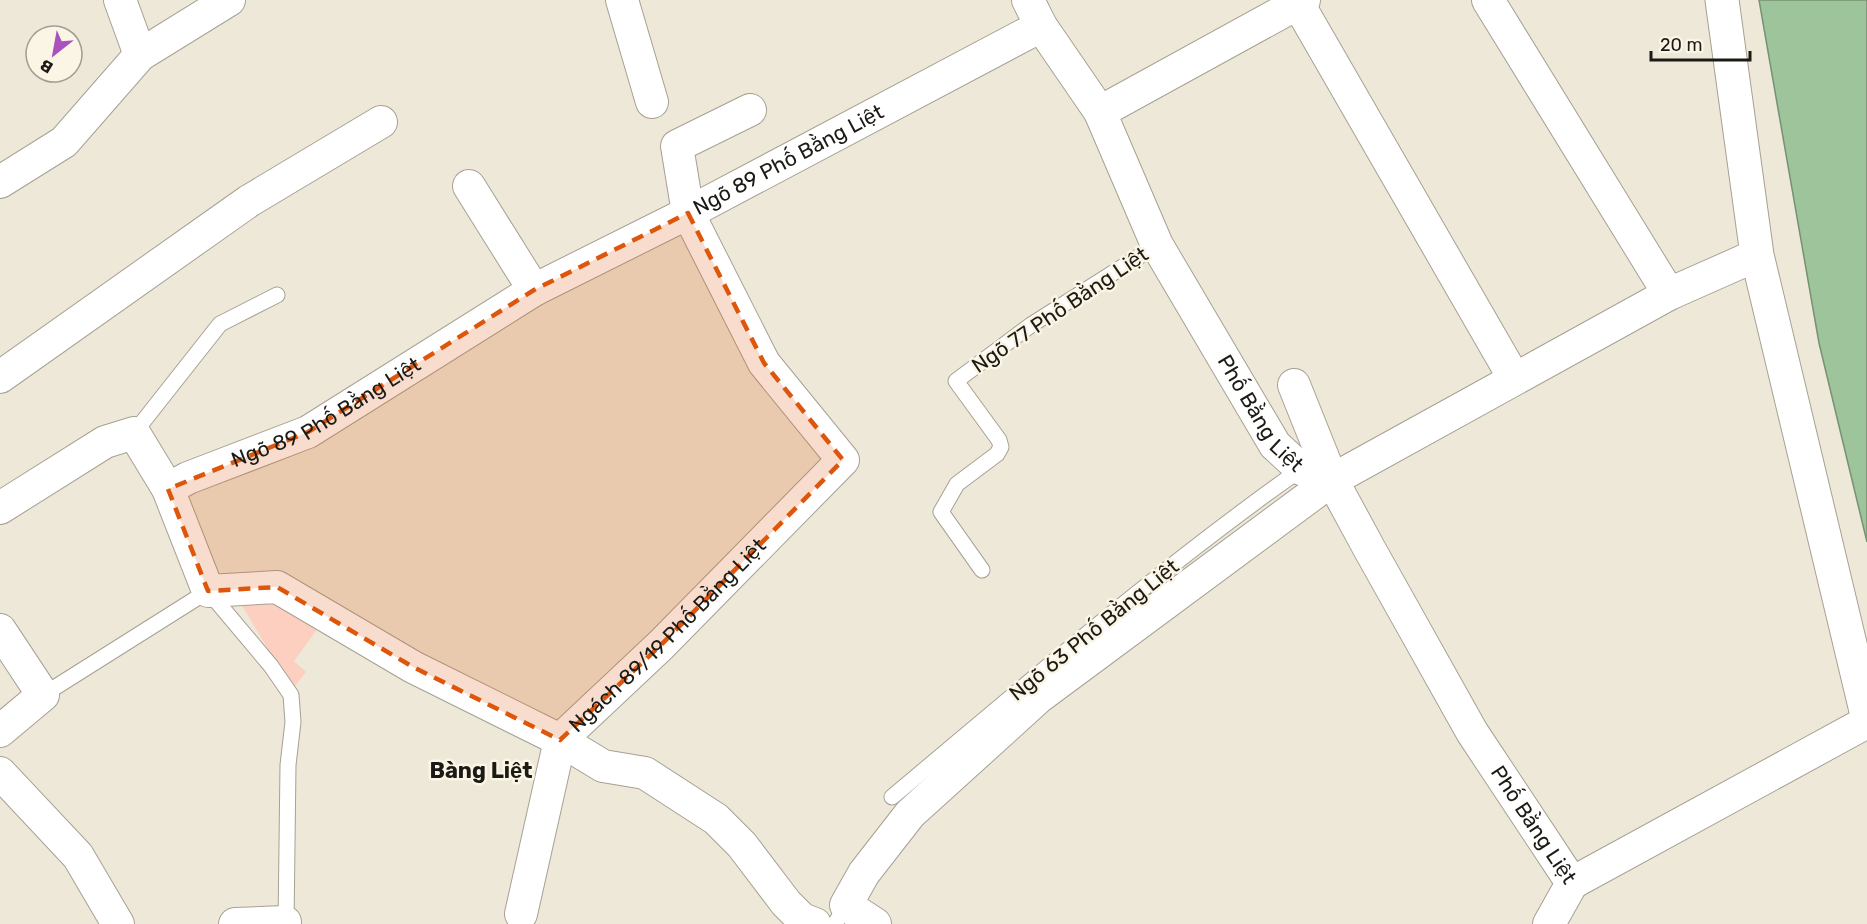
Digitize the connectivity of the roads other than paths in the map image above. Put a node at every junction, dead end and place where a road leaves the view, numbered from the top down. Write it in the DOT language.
graph roads {
  1 [pos="120,0"];
  2 [pos="229,0"];
  3 [pos="622,0"];
  4 [pos="1488,0"];
  5 [pos="1722,0"];
  6 [pos="1300,1"];
  7 [pos="1034,13"];
  8 [pos="140,55"];
  9 [pos="652,102"];
  10 [pos="750,110"];
  11 [pos="1100,112"];
  12 [pos="381,122"];
  13 [pos="0,182"];
  14 [pos="469,186"];
  15 [pos="688,213"];
  16 [pos="1157,245"];
  17 [pos="1757,255"];
  18 [pos="534,290"];
  19 [pos="1669,294"];
  20 [pos="277,295"];
  21 [pos="0,377"];
  22 [pos="1514,378"];
  23 [pos="1294,385"];
  24 [pos="134,433"];
  25 [pos="1301,469"];
  26 [pos="1332,480"];
  27 [pos="168,489"];
  28 [pos="0,508"];
  29 [pos="982,570"];
  30 [pos="208,591"];
  31 [pos="0,630"];
  32 [pos="43,695"];
  33 [pos="1867,715"];
  34 [pos="1867,722"];
  35 [pos="0,731"];
  36 [pos="560,740"];
  37 [pos="0,773"];
  38 [pos="892,797"];
  39 [pos="1572,883"];
  40 [pos="521,914"];
  41 [pos="835,918"];
  42 [pos="286,923"];
  43 [pos="118,924"];
  44 [pos="235,924"];
  45 [pos="815,924"];
  46 [pos="876,924"];
  47 [pos="1549,924"];
  1 -- 8 [label="street"];
  2 -- 8 [label="street"];
  3 -- 9 [label="street"];
  4 -- 19 [label="street"];
  5 -- 17 [label="street"];
  6 -- 11 [label="street"];
  6 -- 22 [label="street"];
  7 -- 11 [label="street, Phố Bằng Liệt"];
  7 -- 15 [label="street, Ngõ 89 Phố Bằng Liệt"];
  8 -- 13 [label="street"];
  10 -- 15 [label="street"];
  11 -- 16 [label="street, Phố Bằng Liệt"];
  12 -- 21 [label="street"];
  14 -- 18 [label="street"];
  15 -- 18 [label="street, Ngõ 89 Phố Bằng Liệt"];
  15 -- 36 [label="street, Ngách 89/19 Phố Bằng Liệt"];
  16 -- 25 [label="street, Phố Bằng Liệt"];
  16 -- 29 [label="lane, Ngõ 77 Phố Bằng Liệt"];
  17 -- 19 [label="street"];
  17 -- 33 [label="street"];
  18 -- 27 [label="street, Ngõ 89 Phố Bằng Liệt"];
  19 -- 22 [label="street"];
  20 -- 24 [label="lane"];
  22 -- 26 [label="street"];
  23 -- 26 [label="street"];
  24 -- 27 [label="street"];
  24 -- 28 [label="street"];
  25 -- 26 [label="street, Phố Bằng Liệt"];
  25 -- 38 [label="lane, Ngõ 63 Phố Bằng Liệt"];
  26 -- 39 [label="street, Phố Bằng Liệt"];
  26 -- 41 [label="street"];
  27 -- 30 [label="street"];
  30 -- 32 [label="lane, Ngách 89/19 Phố Bằng Liệt"];
  30 -- 36 [label="street, Ngách 89/19 Phố Bằng Liệt"];
  30 -- 42 [label="lane"];
  31 -- 32 [label="street"];
  32 -- 35 [label="street"];
  34 -- 39 [label="street"];
  36 -- 40 [label="street"];
  36 -- 45 [label="street"];
  37 -- 43 [label="street"];
  39 -- 47 [label="street, Phố Bằng Liệt"];
  41 -- 46 [label="street"];
  42 -- 44 [label="street"];
}
